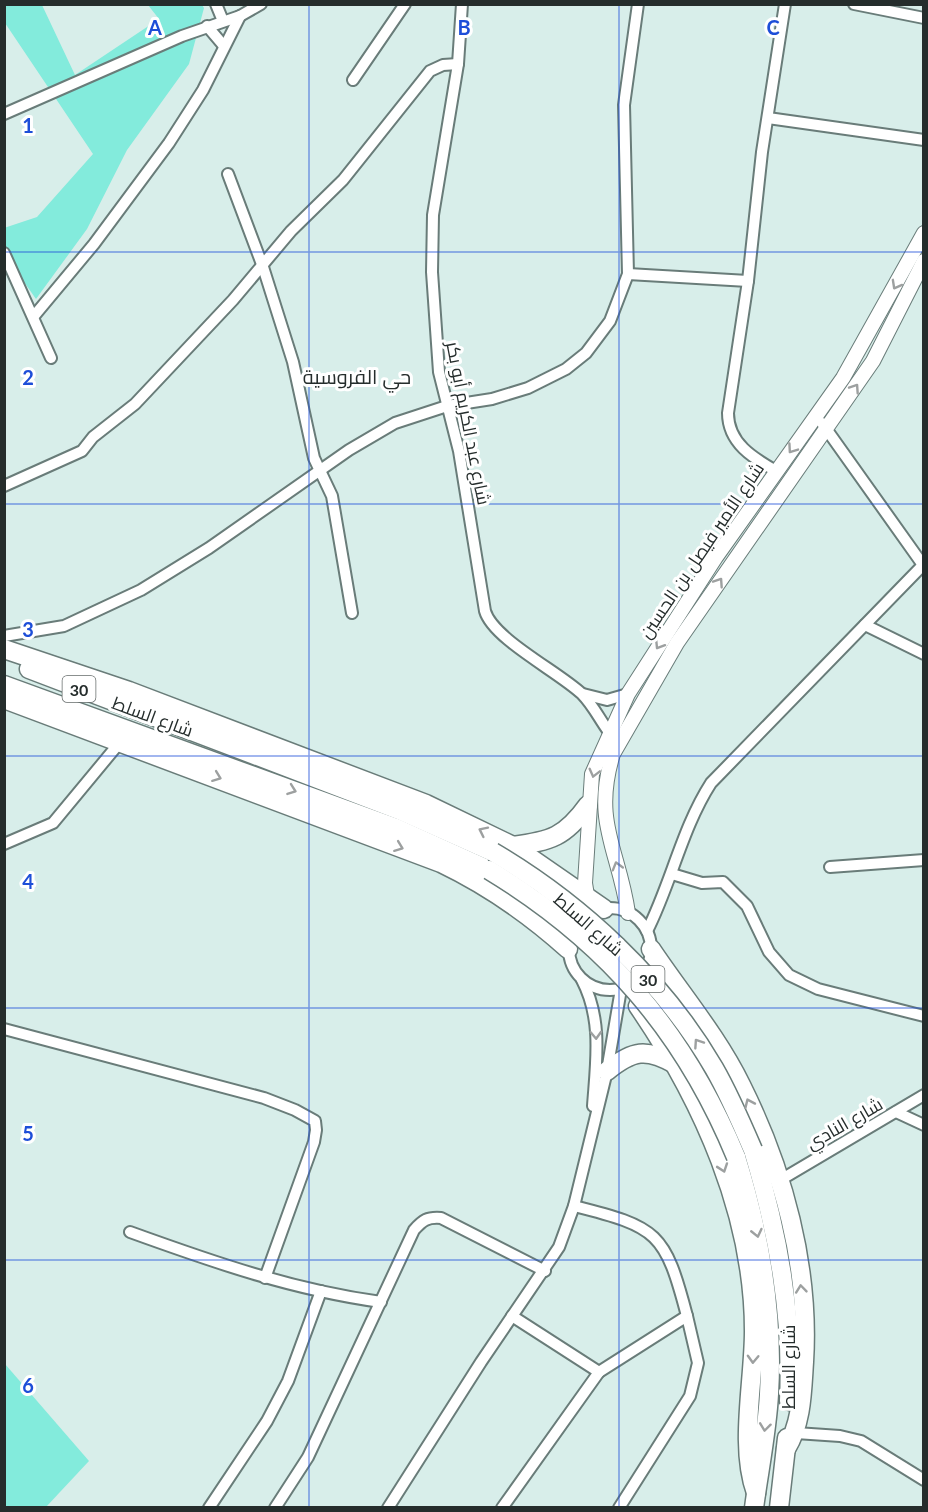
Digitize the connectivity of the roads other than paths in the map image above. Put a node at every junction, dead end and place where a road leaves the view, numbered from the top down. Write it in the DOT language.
graph roads {
  1 [pos="216,4"];
  2 [pos="261,4"];
  3 [pos="405,4"];
  4 [pos="462,4"];
  5 [pos="638,4"];
  6 [pos="785,4"];
  7 [pos="854,4"];
  8 [pos="240,16"];
  9 [pos="924,18"];
  10 [pos="223,21"];
  11 [pos="207,26"];
  12 [pos="224,45"];
  13 [pos="458,64"];
  14 [pos="353,80"];
  15 [pos="4,114"];
  16 [pos="768,118"];
  17 [pos="924,141"];
  18 [pos="228,174"];
  19 [pos="924,233"];
  20 [pos="4,253"];
  21 [pos="924,261"];
  22 [pos="263,267"];
  23 [pos="628,274"];
  24 [pos="748,282"];
  25 [pos="34,315"];
  26 [pos="51,358"];
  27 [pos="447,406"];
  28 [pos="817,414"];
  29 [pos="826,430"];
  30 [pos="320,471"];
  31 [pos="776,471"];
  32 [pos="4,486"];
  33 [pos="923,564"];
  34 [pos="352,613"];
  35 [pos="865,625"];
  36 [pos="4,636"];
  37 [pos="4,649"];
  38 [pos="924,654"];
  39 [pos="4,660"];
  40 [pos="4,685"];
  41 [pos="582,694"];
  42 [pos="628,694"];
  43 [pos="4,699"];
  44 [pos="609,732"];
  45 [pos="121,741"];
  46 [pos="588,805"];
  47 [pos="4,844"];
  48 [pos="513,846"];
  49 [pos="924,860"];
  50 [pos="830,867"];
  51 [pos="672,874"];
  52 [pos="586,894"];
  53 [pos="597,911"];
  54 [pos="628,913"];
  55 [pos="649,940"];
  56 [pos="568,949"];
  57 [pos="582,980"];
  58 [pos="623,988"];
  59 [pos="924,1016"];
  60 [pos="4,1029"];
  61 [pos="676,1064"];
  62 [pos="607,1071"];
  63 [pos="924,1095"];
  64 [pos="896,1112"];
  65 [pos="924,1125"];
  66 [pos="591,1130"];
  67 [pos="782,1179"];
  68 [pos="574,1206"];
  69 [pos="130,1232"];
  70 [pos="545,1270"];
  71 [pos="265,1278"];
  72 [pos="321,1291"];
  73 [pos="381,1302"];
  74 [pos="512,1316"];
  75 [pos="687,1316"];
  76 [pos="599,1372"];
  77 [pos="796,1433"];
  78 [pos="786,1449"];
  79 [pos="924,1480"];
  80 [pos="755,1500"];
  81 [pos="209,1508"];
  82 [pos="275,1508"];
  83 [pos="388,1508"];
  84 [pos="502,1508"];
  85 [pos="619,1508"];
  86 [pos="779,1508"];
  1 -- 10 [label="street"];
  2 -- 8 [label="street"];
  3 -- 14 [label="street"];
  4 -- 13 [label="street, شارع عبد الكريم أبو بكر"];
  5 -- 23 [label="street"];
  6 -- 16 [label="street"];
  7 -- 9 [label="street"];
  8 -- 10 [label="street"];
  8 -- 12 [label="street"];
  10 -- 11 [label="street"];
  11 -- 12 [label="street"];
  11 -- 15 [label="street"];
  12 -- 25 [label="street"];
  13 -- 22 [label="street"];
  13 -- 27 [label="street, شارع عبد الكريم أبو بكر"];
  16 -- 17 [label="street"];
  16 -- 24 [label="street"];
  18 -- 22 [label="street"];
  19 -- 28 [label="street, شارع الأمير فيصل بن الحسين, one-way"];
  20 -- 25 [label="street"];
  29 -- 21 [label="street, شارع الأمير فيصل بن الحسين, one-way"];
  22 -- 30 [label="street"];
  22 -- 32 [label="street"];
  23 -- 24 [label="street"];
  23 -- 27 [label="street"];
  24 -- 31 [label="street"];
  25 -- 26 [label="street"];
  27 -- 30 [label="street"];
  27 -- 41 [label="street, شارع عبد الكريم أبو بكر"];
  28 -- 29 [label="street"];
  28 -- 31 [label="street, شارع الأمير فيصل بن الحسين, one-way"];
  29 -- 33 [label="street"];
  54 -- 29 [label="street, شارع الأمير فيصل بن الحسين, one-way"];
  30 -- 34 [label="street"];
  30 -- 36 [label="street"];
  31 -- 42 [label="street, شارع الأمير فيصل بن الحسين, one-way"];
  33 -- 35 [label="street"];
  35 -- 38 [label="street"];
  35 -- 51 [label="street"];
  48 -- 37 [label="main road, one-way"];
  78 -- 39 [label="main road, شارع السلط / 30, one-way, bridge"];
  40 -- 80 [label="main road, شارع السلط / 30, one-way, bridge"];
  41 -- 42 [label="street, شارع عبد الكريم أبو بكر"];
  41 -- 44 [label="street, شارع عبد الكريم أبو بكر"];
  42 -- 44 [label="street, شارع الأمير فيصل بن الحسين"];
  43 -- 45 [label="main road"];
  44 -- 46 [label="street, شارع الأمير فيصل بن الحسين, one-way"];
  45 -- 47 [label="street"];
  45 -- 56 [label="main road, one-way"];
  46 -- 48 [label="main road"];
  46 -- 52 [label="street, شارع الأمير فيصل بن الحسين"];
  48 -- 52 [label="main road"];
  49 -- 50 [label="street"];
  51 -- 55 [label="street"];
  51 -- 59 [label="street"];
  52 -- 53 [label="main road"];
  53 -- 54 [label="street"];
  53 -- 56 [label="street"];
  54 -- 55 [label="street"];
  55 -- 58 [label="street"];
  67 -- 55 [label="main road, one-way"];
  56 -- 57 [label="street"];
  57 -- 58 [label="street"];
  57 -- 66 [label="street, one-way"];
  58 -- 61 [label="main road"];
  58 -- 62 [label="street"];
  60 -- 71 [label="street"];
  61 -- 62 [label="main road"];
  61 -- 80 [label="main road, one-way"];
  62 -- 66 [label="street"];
  63 -- 64 [label="street, شارع النادي"];
  64 -- 65 [label="street"];
  64 -- 67 [label="street, شارع النادي"];
  66 -- 68 [label="street"];
  77 -- 67 [label="main road, one-way"];
  68 -- 70 [label="street"];
  68 -- 75 [label="street"];
  69 -- 71 [label="street"];
  70 -- 73 [label="street"];
  70 -- 74 [label="street"];
  71 -- 72 [label="street"];
  72 -- 73 [label="street"];
  72 -- 81 [label="street"];
  73 -- 82 [label="street"];
  74 -- 76 [label="street"];
  74 -- 83 [label="street"];
  75 -- 76 [label="street"];
  75 -- 85 [label="street"];
  76 -- 84 [label="street"];
  77 -- 78 [label="main road"];
  77 -- 79 [label="street"];
  78 -- 86 [label="main road, شارع السلط / 30"];
}
